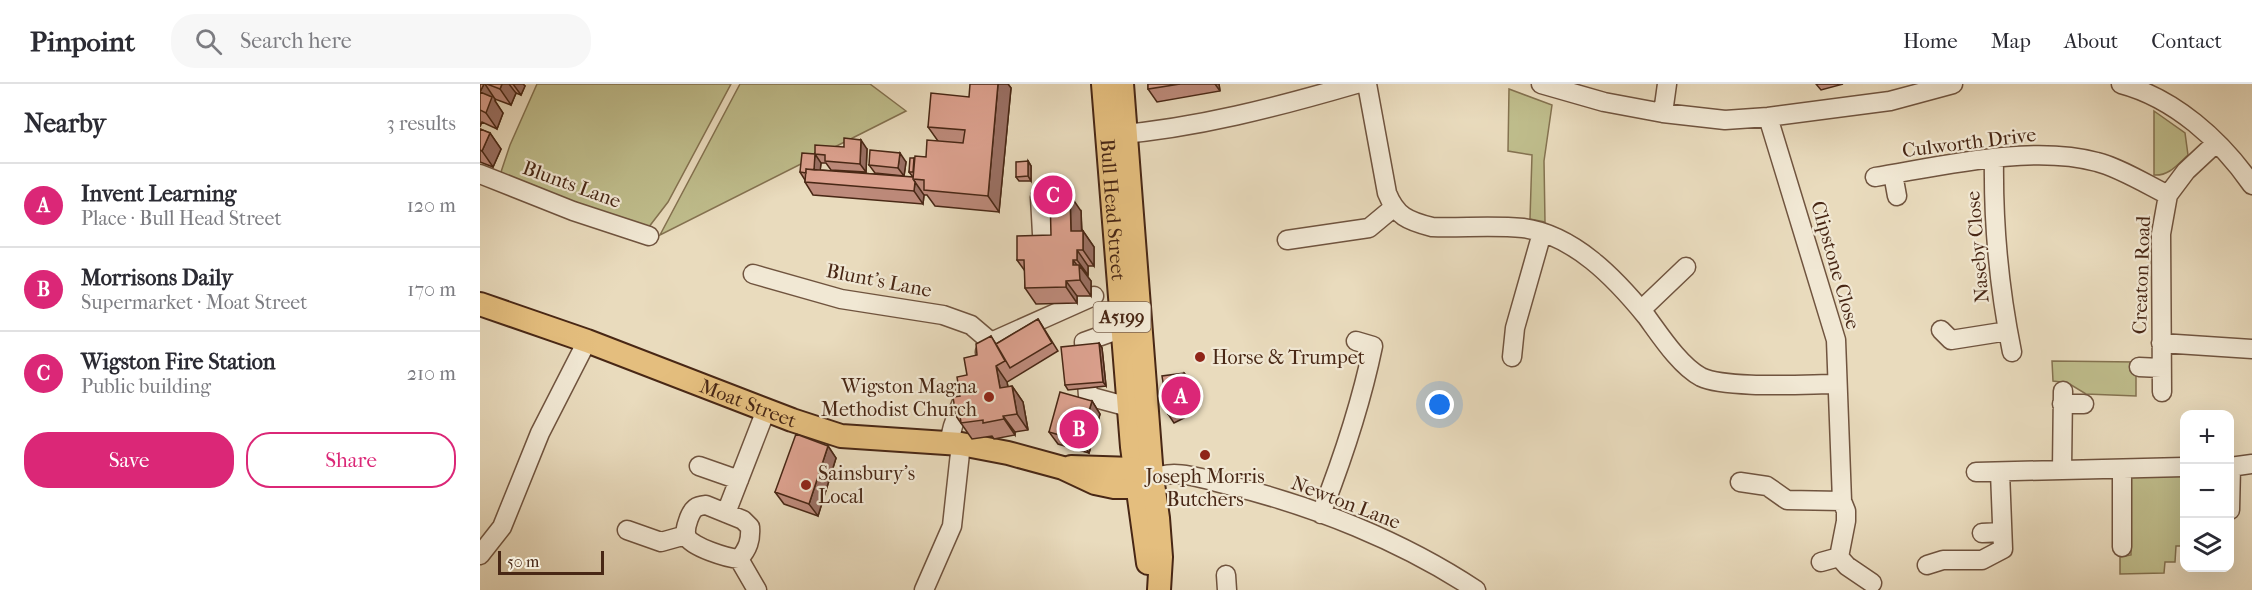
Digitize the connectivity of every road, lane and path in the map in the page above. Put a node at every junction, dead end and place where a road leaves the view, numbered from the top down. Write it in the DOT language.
graph roads {
  1 [pos="1103,84"];
  2 [pos="1122,84"];
  3 [pos="1356,84"];
  4 [pos="1367,84"];
  5 [pos="1541,84"];
  6 [pos="1667,84"];
  7 [pos="1953,84"];
  8 [pos="2121,84"];
  9 [pos="1888,92"];
  10 [pos="1663,113"];
  11 [pos="1768,117"];
  12 [pos="1116,135"];
  13 [pos="2216,143"];
  14 [pos="1994,158"];
  15 [pos="480,174"];
  16 [pos="2252,184"];
  17 [pos="2168,195"];
  18 [pos="1898,196"];
  19 [pos="1040,197"];
  20 [pos="1393,208"];
  21 [pos="1542,233"];
  22 [pos="1042,234"];
  23 [pos="649,236"];
  24 [pos="1287,240"];
  25 [pos="1686,267"];
  26 [pos="753,274"];
  27 [pos="1094,296"];
  28 [pos="480,304"];
  29 [pos="1641,310"];
  30 [pos="1135,324"];
  31 [pos="2008,331"];
  32 [pos="587,341"];
  33 [pos="1356,341"];
  34 [pos="1946,341"];
  35 [pos="991,342"];
  36 [pos="2161,343"];
  37 [pos="2252,349"];
  38 [pos="2012,352"];
  39 [pos="1512,357"];
  40 [pos="2139,367"];
  41 [pos="2161,368"];
  42 [pos="1837,384"];
  43 [pos="2162,392"];
  44 [pos="2084,404"];
  45 [pos="766,410"];
  46 [pos="1138,412"];
  47 [pos="955,443"];
  48 [pos="2252,464"];
  49 [pos="2234,466"];
  50 [pos="2180,467"];
  51 [pos="707,469"];
  52 [pos="2062,469"];
  53 [pos="2122,469"];
  54 [pos="1976,472"];
  55 [pos="2000,472"];
  56 [pos="739,480"];
  57 [pos="1740,482"];
  58 [pos="1144,491"];
  59 [pos="1842,501"];
  60 [pos="726,513"];
  61 [pos="1321,513"];
  62 [pos="627,530"];
  63 [pos="1982,533"];
  64 [pos="686,535"];
  65 [pos="2117,538"];
  66 [pos="2003,541"];
  67 [pos="480,555"];
  68 [pos="1839,557"];
  69 [pos="739,560"];
  70 [pos="1821,562"];
  71 [pos="1928,565"];
  72 [pos="1872,583"];
  73 [pos="1159,588"];
  74 [pos="757,590"];
  75 [pos="924,590"];
  76 [pos="1476,590"];
  1 -- 12 [label="main road, Bull Head Street / A5199"];
  2 -- 12 [label="main road, Bull Head Street / A5199"];
  3 -- 12 [label="street"];
  4 -- 20 [label="street"];
  5 -- 10 [label="street"];
  6 -- 10 [label="street"];
  7 -- 9 [label="street"];
  8 -- 13 [label="street"];
  9 -- 11 [label="street"];
  10 -- 11 [label="street"];
  11 -- 42 [label="street, Clipstone Close"];
  12 -- 30 [label="main road, Bull Head Street / A5199"];
  13 -- 16 [label="street"];
  13 -- 17 [label="street, Creaton Road"];
  14 -- 17 [label="street, Culworth Drive"];
  14 -- 18 [label="street, Culworth Drive"];
  14 -- 31 [label="street, Naseby Close"];
  15 -- 23 [label="street, Blunts Lane"];
  17 -- 36 [label="street, Creaton Road"];
  19 -- 22 [label="street"];
  20 -- 21 [label="street"];
  20 -- 24 [label="street"];
  21 -- 29 [label="street"];
  21 -- 39 [label="street"];
  25 -- 29 [label="street"];
  26 -- 35 [label="street, Blunt's Lane"];
  27 -- 35 [label="street"];
  28 -- 32 [label="main road, Moat Street"];
  29 -- 42 [label="street"];
  30 -- 46 [label="main road, Bull Head Street"];
  30 -- 46 [label="street"];
  31 -- 34 [label="street"];
  31 -- 38 [label="street, Naseby Close"];
  32 -- 45 [label="main road, Moat Street"];
  32 -- 67 [label="street"];
  33 -- 61 [label="street"];
  35 -- 47 [label="street"];
  36 -- 37 [label="street"];
  36 -- 41 [label="street, Creaton Road"];
  40 -- 41 [label="street"];
  41 -- 43 [label="street, Creaton Road"];
  42 -- 59 [label="street, Clipstone Close"];
  44 -- 52 [label="street"];
  45 -- 47 [label="main road, Moat Street"];
  45 -- 56 [label="street"];
  46 -- 58 [label="main road"];
  46 -- 58 [label="main road, Bull Head Street"];
  47 -- 58 [label="main road, Moat Street"];
  47 -- 75 [label="street"];
  48 -- 49 [label="street"];
  50 -- 53 [label="street"];
  51 -- 56 [label="street"];
  52 -- 53 [label="street"];
  52 -- 55 [label="street"];
  53 -- 65 [label="street"];
  54 -- 55 [label="street"];
  55 -- 66 [label="street"];
  56 -- 60 [label="street"];
  57 -- 59 [label="street"];
  58 -- 61 [label="street, Newton Lane"];
  58 -- 73 [label="main road"];
  59 -- 68 [label="street, Clipstone Close"];
  60 -- 64 [label="street"];
  60 -- 69 [label="street"];
  61 -- 76 [label="street, Newton Lane"];
  62 -- 64 [label="street"];
  63 -- 66 [label="street"];
  64 -- 69 [label="street"];
  66 -- 71 [label="street"];
  68 -- 70 [label="street"];
  68 -- 72 [label="street"];
  69 -- 74 [label="street"];
}
